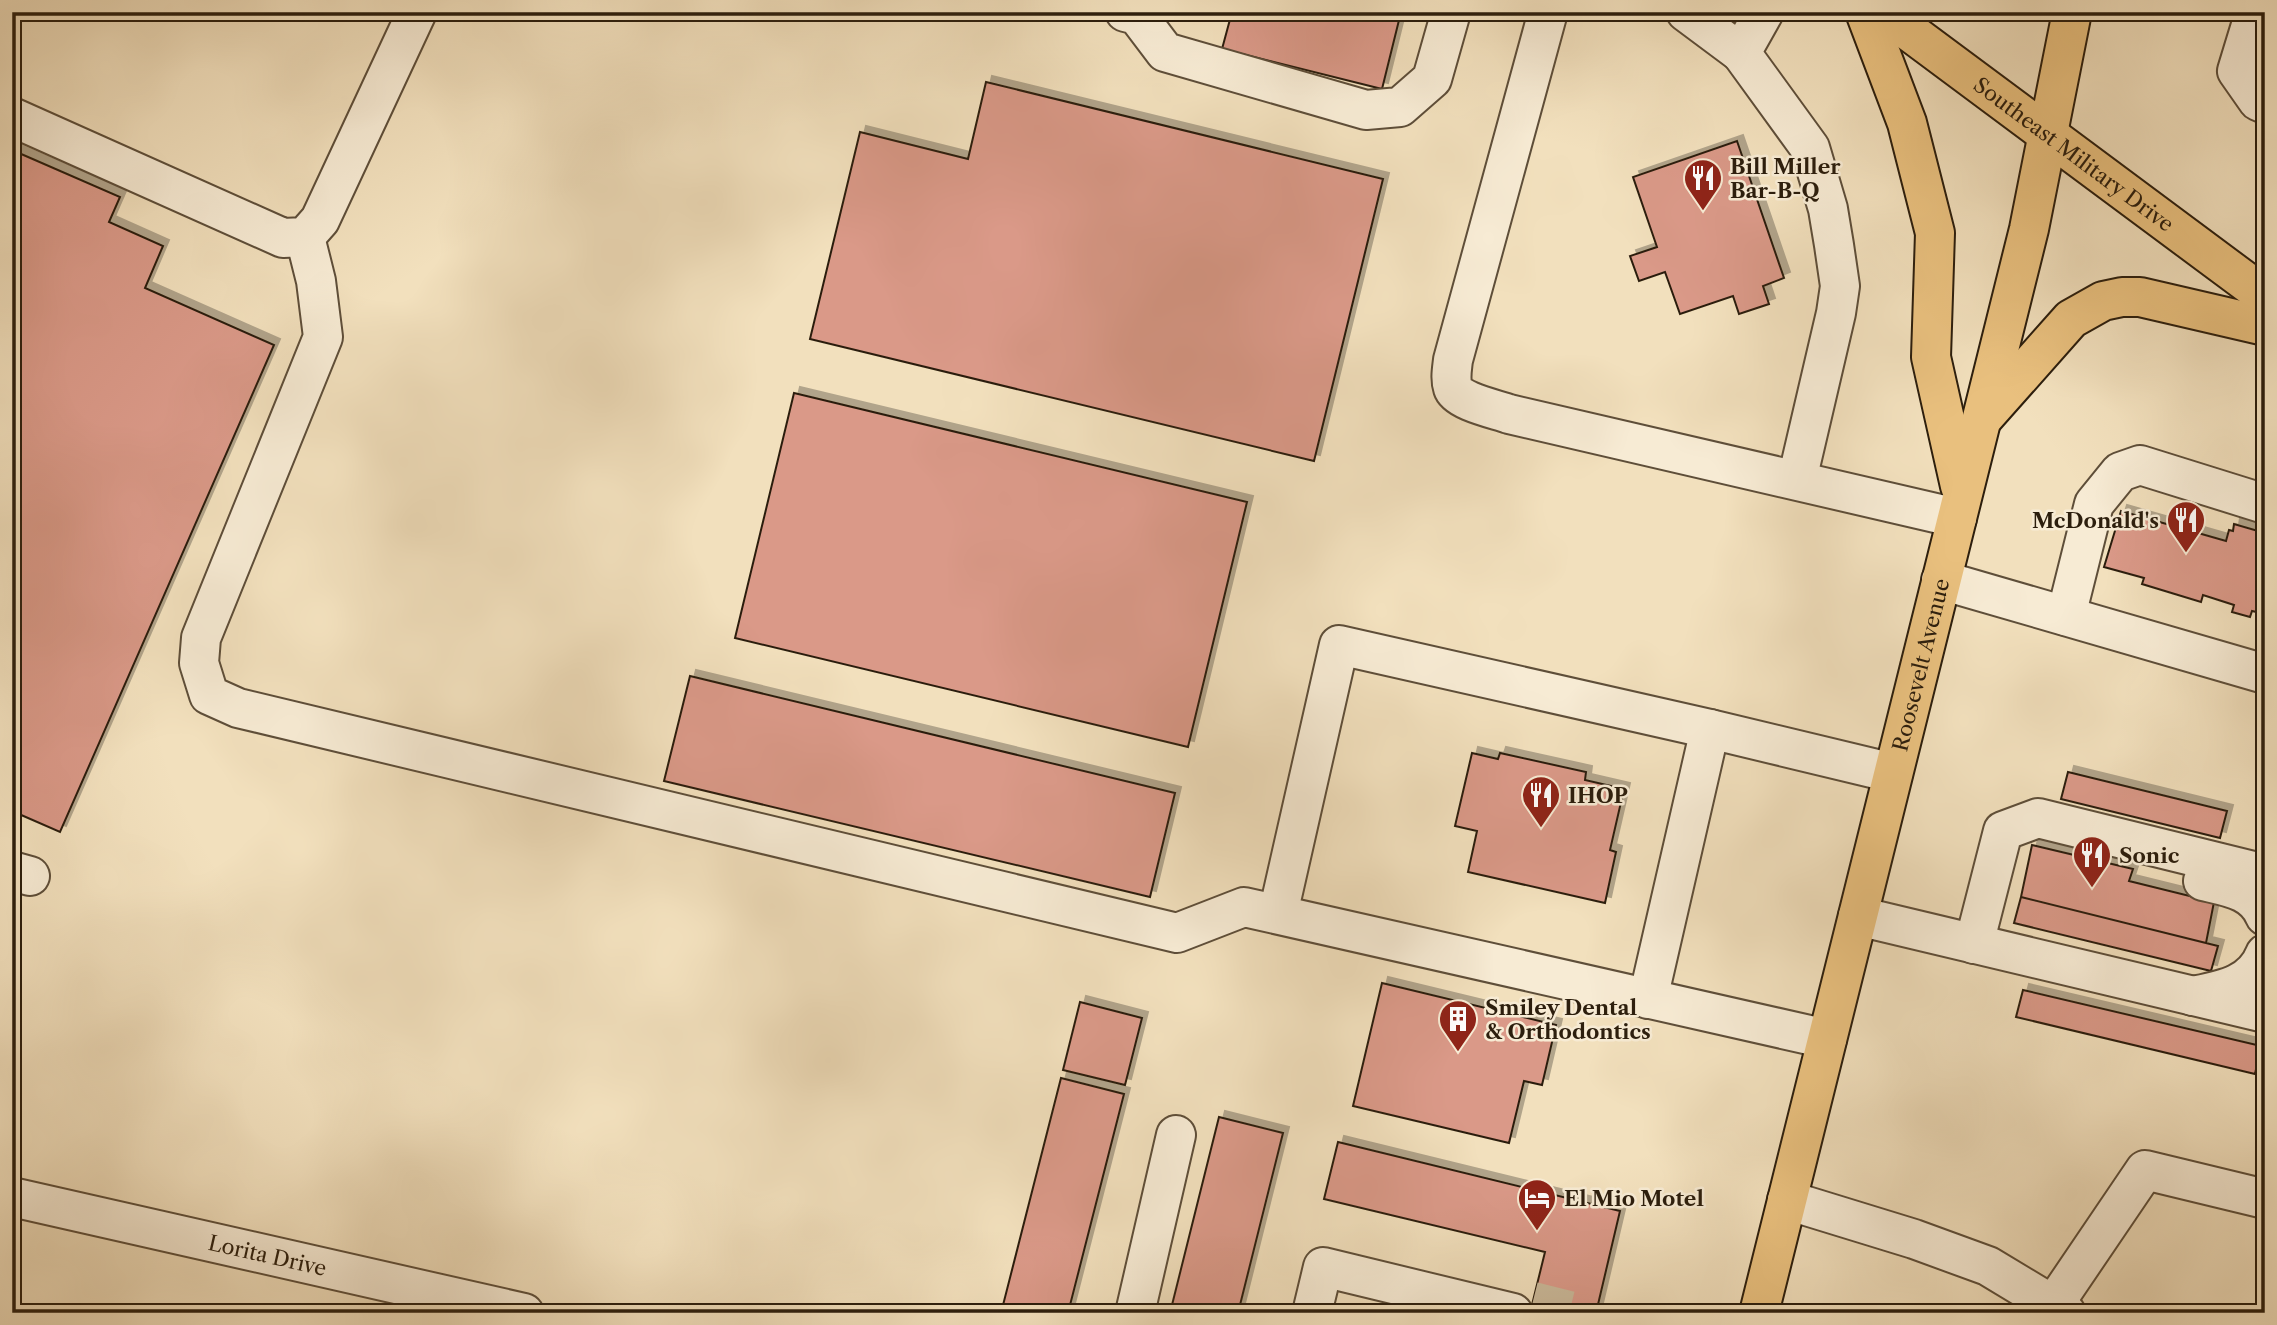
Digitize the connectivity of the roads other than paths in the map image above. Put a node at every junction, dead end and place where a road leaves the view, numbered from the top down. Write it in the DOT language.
graph roads {
  1 [pos="418,12"];
  2 [pos="1451,12"];
  3 [pos="1548,12"];
  4 [pos="1686,12"];
  5 [pos="1764,12"];
  6 [pos="1865,12"];
  7 [pos="1883,12"];
  8 [pos="2072,12"];
  9 [pos="2255,12"];
  10 [pos="1145,20"];
  11 [pos="1741,53"];
  12 [pos="2265,104"];
  13 [pos="12,117"];
  14 [pos="2048,135"];
  15 [pos="305,237"];
  16 [pos="2265,296"];
  17 [pos="2265,326"];
  18 [pos="1981,420"];
  19 [pos="1797,480"];
  20 [pos="2109,483"];
  21 [pos="2265,504"];
  22 [pos="1960,507"];
  23 [pos="2265,528"];
  24 [pos="1941,580"];
  25 [pos="2066,616"];
  26 [pos="2265,674"];
  27 [pos="1710,729"];
  28 [pos="1893,773"];
  29 [pos="2003,831"];
  30 [pos="2265,874"];
  31 [pos="1278,915"];
  32 [pos="1858,916"];
  33 [pos="2265,916"];
  34 [pos="1974,944"];
  35 [pos="2265,954"];
  36 [pos="2191,996"];
  37 [pos="1648,999"];
  38 [pos="2265,1013"];
  39 [pos="1827,1039"];
  40 [pos="1176,1135"];
  41 [pos="12,1197"];
  42 [pos="2265,1199"];
  43 [pos="1787,1200"];
  44 [pos="1520,1308"];
  45 [pos="2056,1310"];
  46 [pos="524,1313"];
  47 [pos="1135,1313"];
  48 [pos="1312,1313"];
  49 [pos="1759,1313"];
  1 -- 15 [label="street"];
  2 -- 10 [label="street"];
  3 -- 19 [label="street"];
  4 -- 11 [label="street"];
  5 -- 11 [label="street"];
  6 -- 22 [label="main road"];
  7 -- 14 [label="main road, Southeast Military Drive"];
  8 -- 14 [label="main road, Roosevelt Avenue"];
  9 -- 12 [label="street"];
  11 -- 19 [label="street"];
  13 -- 15 [label="street"];
  14 -- 16 [label="main road, Southeast Military Drive"];
  14 -- 18 [label="main road, Roosevelt Avenue"];
  15 -- 31 [label="street"];
  17 -- 18 [label="main road"];
  18 -- 22 [label="main road, Roosevelt Avenue"];
  19 -- 22 [label="street"];
  20 -- 21 [label="street"];
  20 -- 23 [label="street"];
  20 -- 25 [label="street"];
  22 -- 24 [label="main road, Roosevelt Avenue"];
  24 -- 25 [label="street"];
  24 -- 28 [label="main road, Roosevelt Avenue"];
  25 -- 26 [label="street"];
  27 -- 28 [label="street"];
  27 -- 31 [label="street"];
  27 -- 37 [label="street"];
  28 -- 32 [label="main road, Roosevelt Avenue"];
  29 -- 30 [label="street"];
  29 -- 33 [label="street"];
  29 -- 34 [label="street"];
  31 -- 37 [label="street"];
  32 -- 34 [label="street"];
  32 -- 39 [label="main road, Roosevelt Avenue"];
  34 -- 36 [label="street"];
  35 -- 36 [label="street"];
  36 -- 38 [label="street"];
  37 -- 39 [label="street"];
  39 -- 43 [label="main road, Roosevelt Avenue"];
  40 -- 47 [label="street"];
  41 -- 46 [label="street, Lorita Drive"];
  42 -- 45 [label="street"];
  43 -- 45 [label="street"];
  43 -- 49 [label="main road, Roosevelt Avenue"];
  44 -- 48 [label="street"];
}
